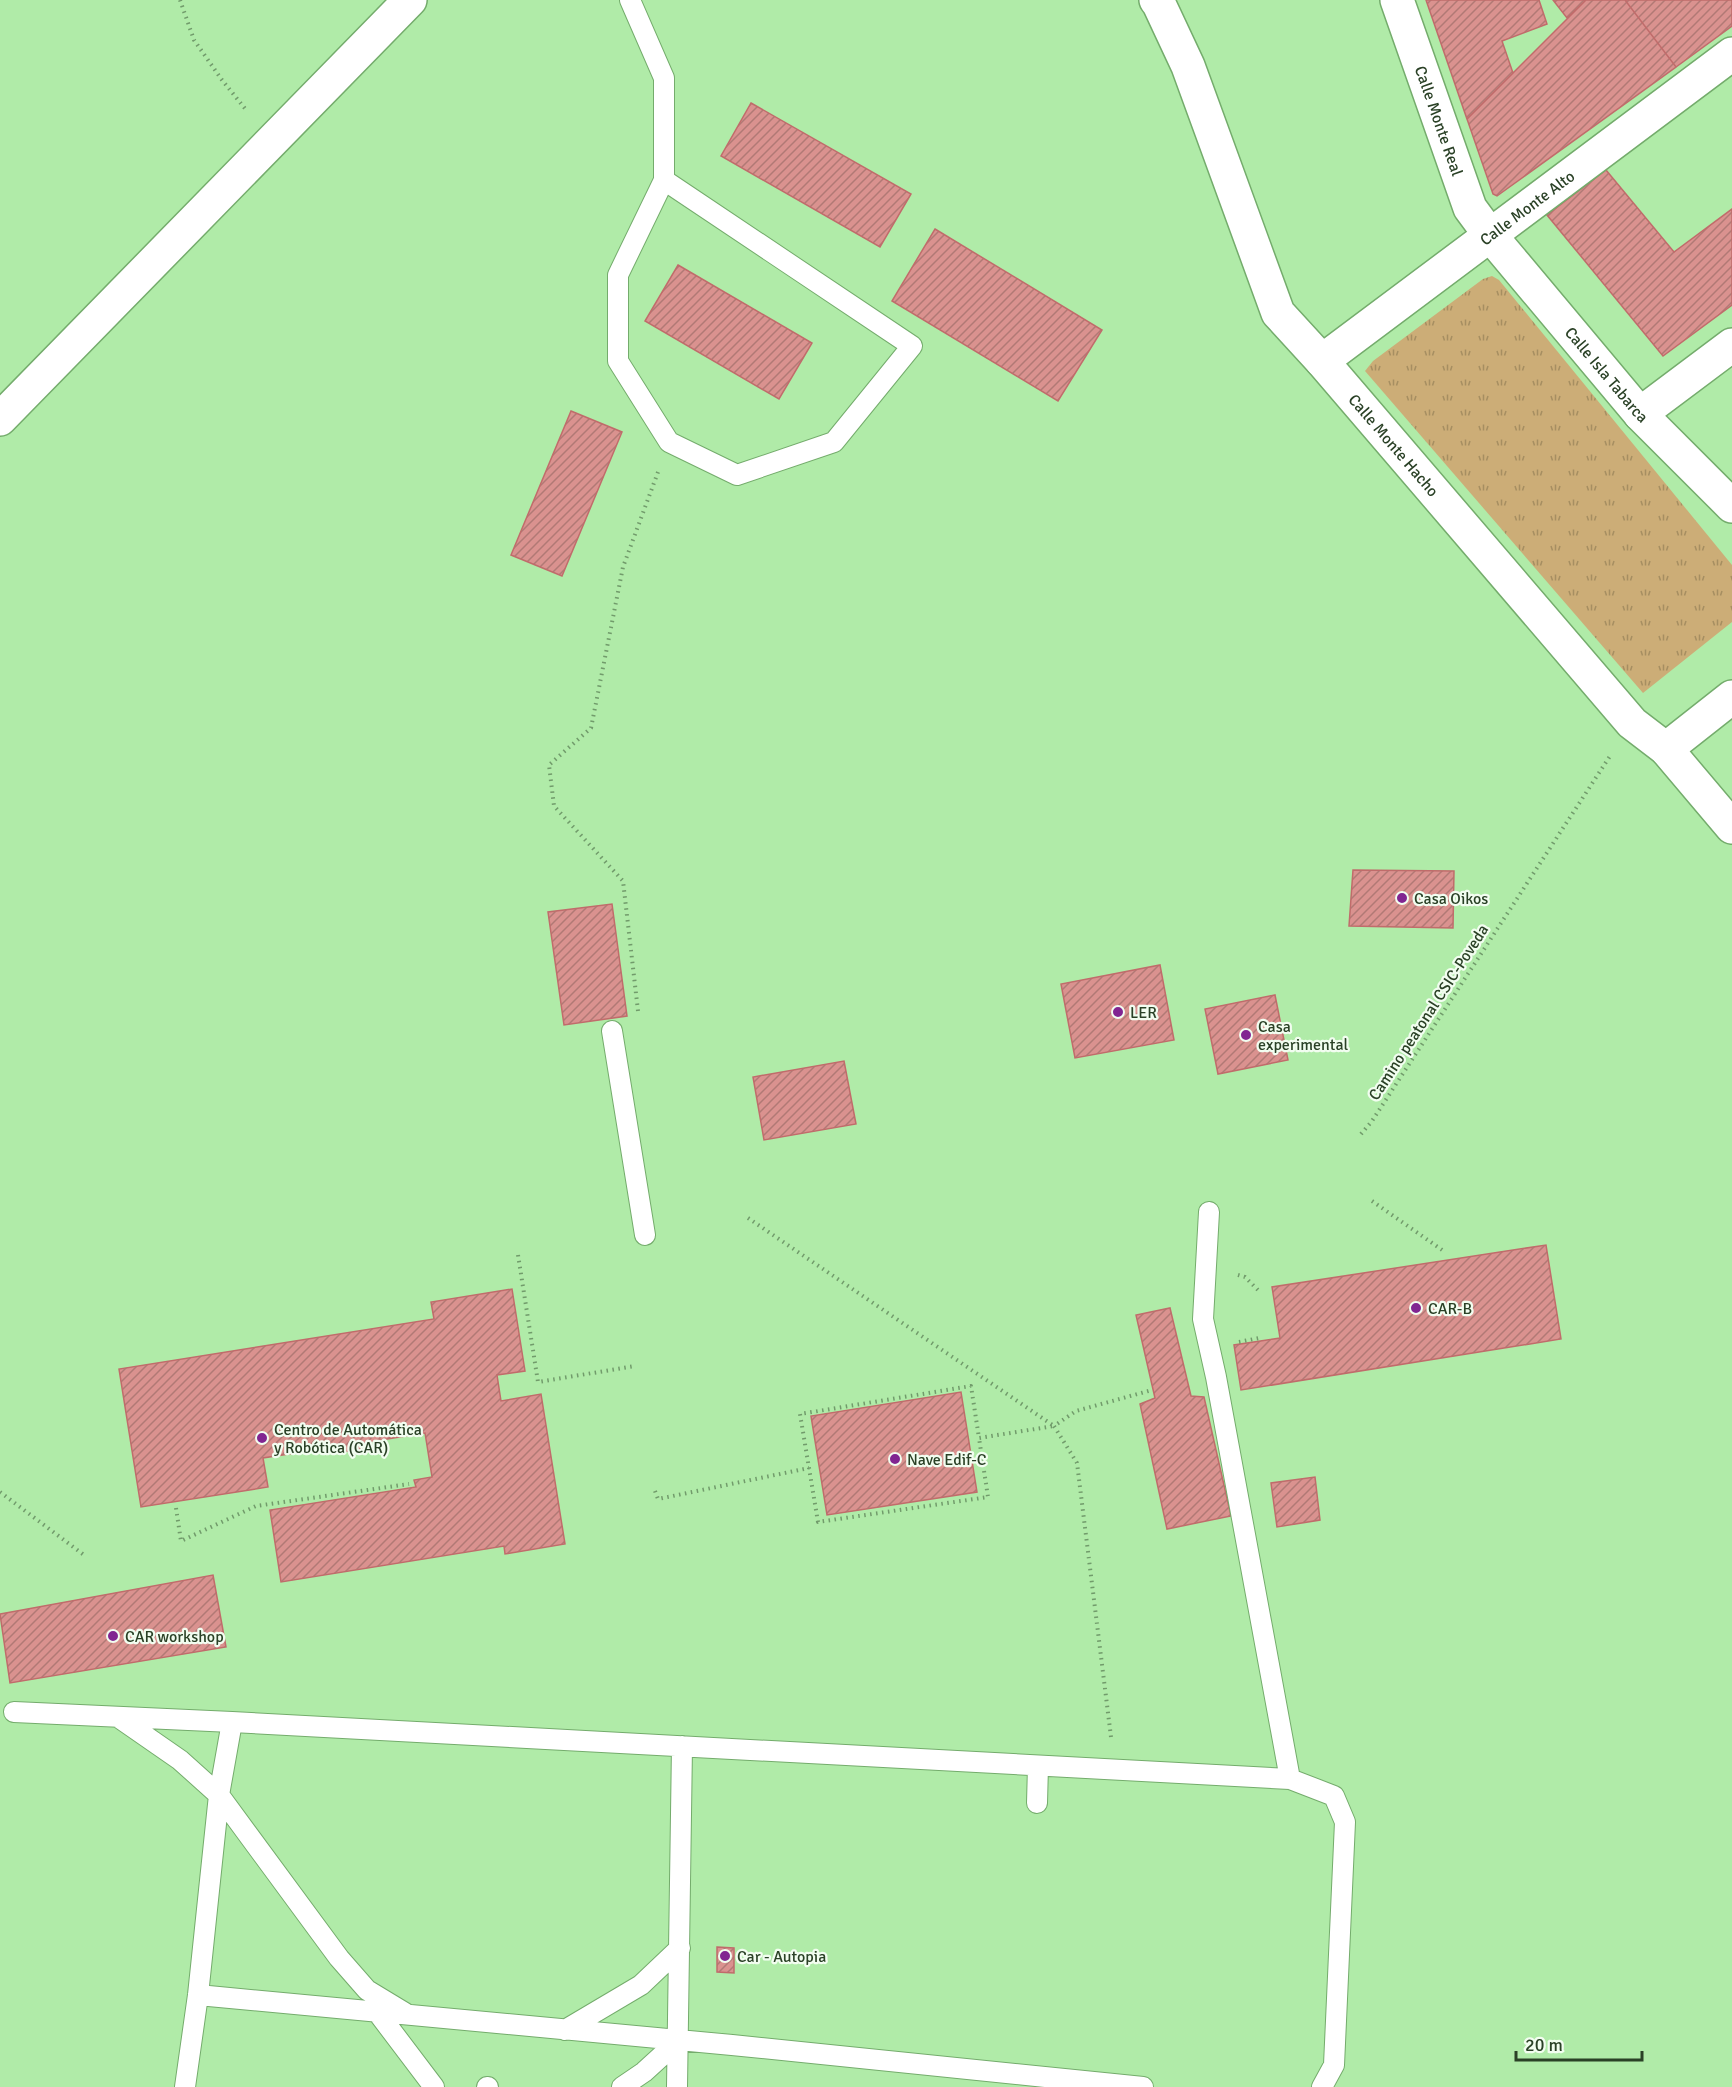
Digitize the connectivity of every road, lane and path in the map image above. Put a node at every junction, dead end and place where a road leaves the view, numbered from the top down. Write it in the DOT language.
graph roads {
  1 [pos="180,0"];
  2 [pos="410,0"];
  3 [pos="630,0"];
  4 [pos="1156,0"];
  5 [pos="1396,0"];
  6 [pos="1732,54"];
  7 [pos="275,138"];
  8 [pos="664,180"];
  9 [pos="1490,235"];
  10 [pos="1732,345"];
  11 [pos="1322,361"];
  12 [pos="1640,414"];
  13 [pos="0,419"];
  14 [pos="669,442"];
  15 [pos="1732,506"];
  16 [pos="1732,697"];
  17 [pos="1632,723"];
  18 [pos="1666,749"];
  19 [pos="1732,826"];
  20 [pos="612,1031"];
  21 [pos="1361,1134"];
  22 [pos="1372,1201"];
  23 [pos="1209,1212"];
  24 [pos="748,1218"];
  25 [pos="645,1235"];
  26 [pos="1445,1252"];
  27 [pos="518,1255"];
  28 [pos="634,1366"];
  29 [pos="1152,1390"];
  30 [pos="1054,1426"];
  31 [pos="979,1438"];
  32 [pos="809,1468"];
  33 [pos="409,1484"];
  34 [pos="656,1491"];
  35 [pos="0,1492"];
  36 [pos="176,1508"];
  37 [pos="84,1555"];
  38 [pos="5,1713"];
  39 [pos="116,1716"];
  40 [pos="232,1722"];
  41 [pos="682,1746"];
  42 [pos="1038,1766"];
  43 [pos="1116,1770"];
  44 [pos="1290,1779"];
  45 [pos="219,1795"];
  46 [pos="1037,1803"];
  47 [pos="680,1948"];
  48 [pos="198,1995"];
  49 [pos="378,2013"];
  50 [pos="408,2014"];
  51 [pos="565,2030"];
  52 [pos="678,2041"];
  53 [pos="185,2087"];
  54 [pos="434,2087"];
  55 [pos="622,2087"];
  56 [pos="677,2087"];
  57 [pos="1143,2087"];
  58 [pos="1322,2087"];
  1 -- 7 [label="path"];
  2 -- 7 [label="main road"];
  3 -- 8 [label="lane"];
  4 -- 11 [label="main road, Calle Monte Hacho"];
  5 -- 9 [label="main road, Calle Monte Real"];
  6 -- 9 [label="main road, Calle Monte Alto"];
  7 -- 13 [label="main road"];
  8 -- 14 [label="lane"];
  8 -- 14 [label="lane"];
  9 -- 11 [label="main road, Calle Monte Alto"];
  9 -- 12 [label="main road, Calle Isla Tabarca"];
  10 -- 12 [label="main road"];
  11 -- 17 [label="main road, Calle Monte Hacho"];
  12 -- 15 [label="main road, Calle Isla Tabarca"];
  14 -- 20 [label="path"];
  16 -- 18 [label="main road"];
  17 -- 18 [label="main road, Calle Monte Hacho"];
  17 -- 21 [label="path, Camino peatonal CSIC-Poveda"];
  18 -- 19 [label="main road, Calle Monte Hacho"];
  20 -- 25 [label="lane"];
  22 -- 26 [label="path"];
  23 -- 44 [label="lane"];
  24 -- 30 [label="path"];
  27 -- 28 [label="path"];
  29 -- 30 [label="path"];
  30 -- 31 [label="path"];
  30 -- 43 [label="path"];
  31 -- 32 [label="path"];
  31 -- 32 [label="path"];
  32 -- 34 [label="path"];
  33 -- 36 [label="path"];
  35 -- 37 [label="path"];
  38 -- 39 [label="lane"];
  39 -- 40 [label="lane"];
  39 -- 45 [label="lane"];
  40 -- 41 [label="lane"];
  40 -- 45 [label="lane"];
  41 -- 42 [label="lane"];
  41 -- 47 [label="lane"];
  42 -- 43 [label="lane"];
  42 -- 46 [label="lane"];
  43 -- 44 [label="lane"];
  44 -- 58 [label="lane"];
  45 -- 48 [label="lane"];
  45 -- 50 [label="lane"];
  47 -- 51 [label="lane"];
  47 -- 52 [label="lane"];
  48 -- 49 [label="lane"];
  48 -- 53 [label="lane"];
  49 -- 50 [label="lane"];
  49 -- 54 [label="lane"];
  50 -- 51 [label="lane"];
  51 -- 52 [label="lane"];
  52 -- 55 [label="lane"];
  52 -- 56 [label="lane"];
  52 -- 57 [label="lane"];
}
